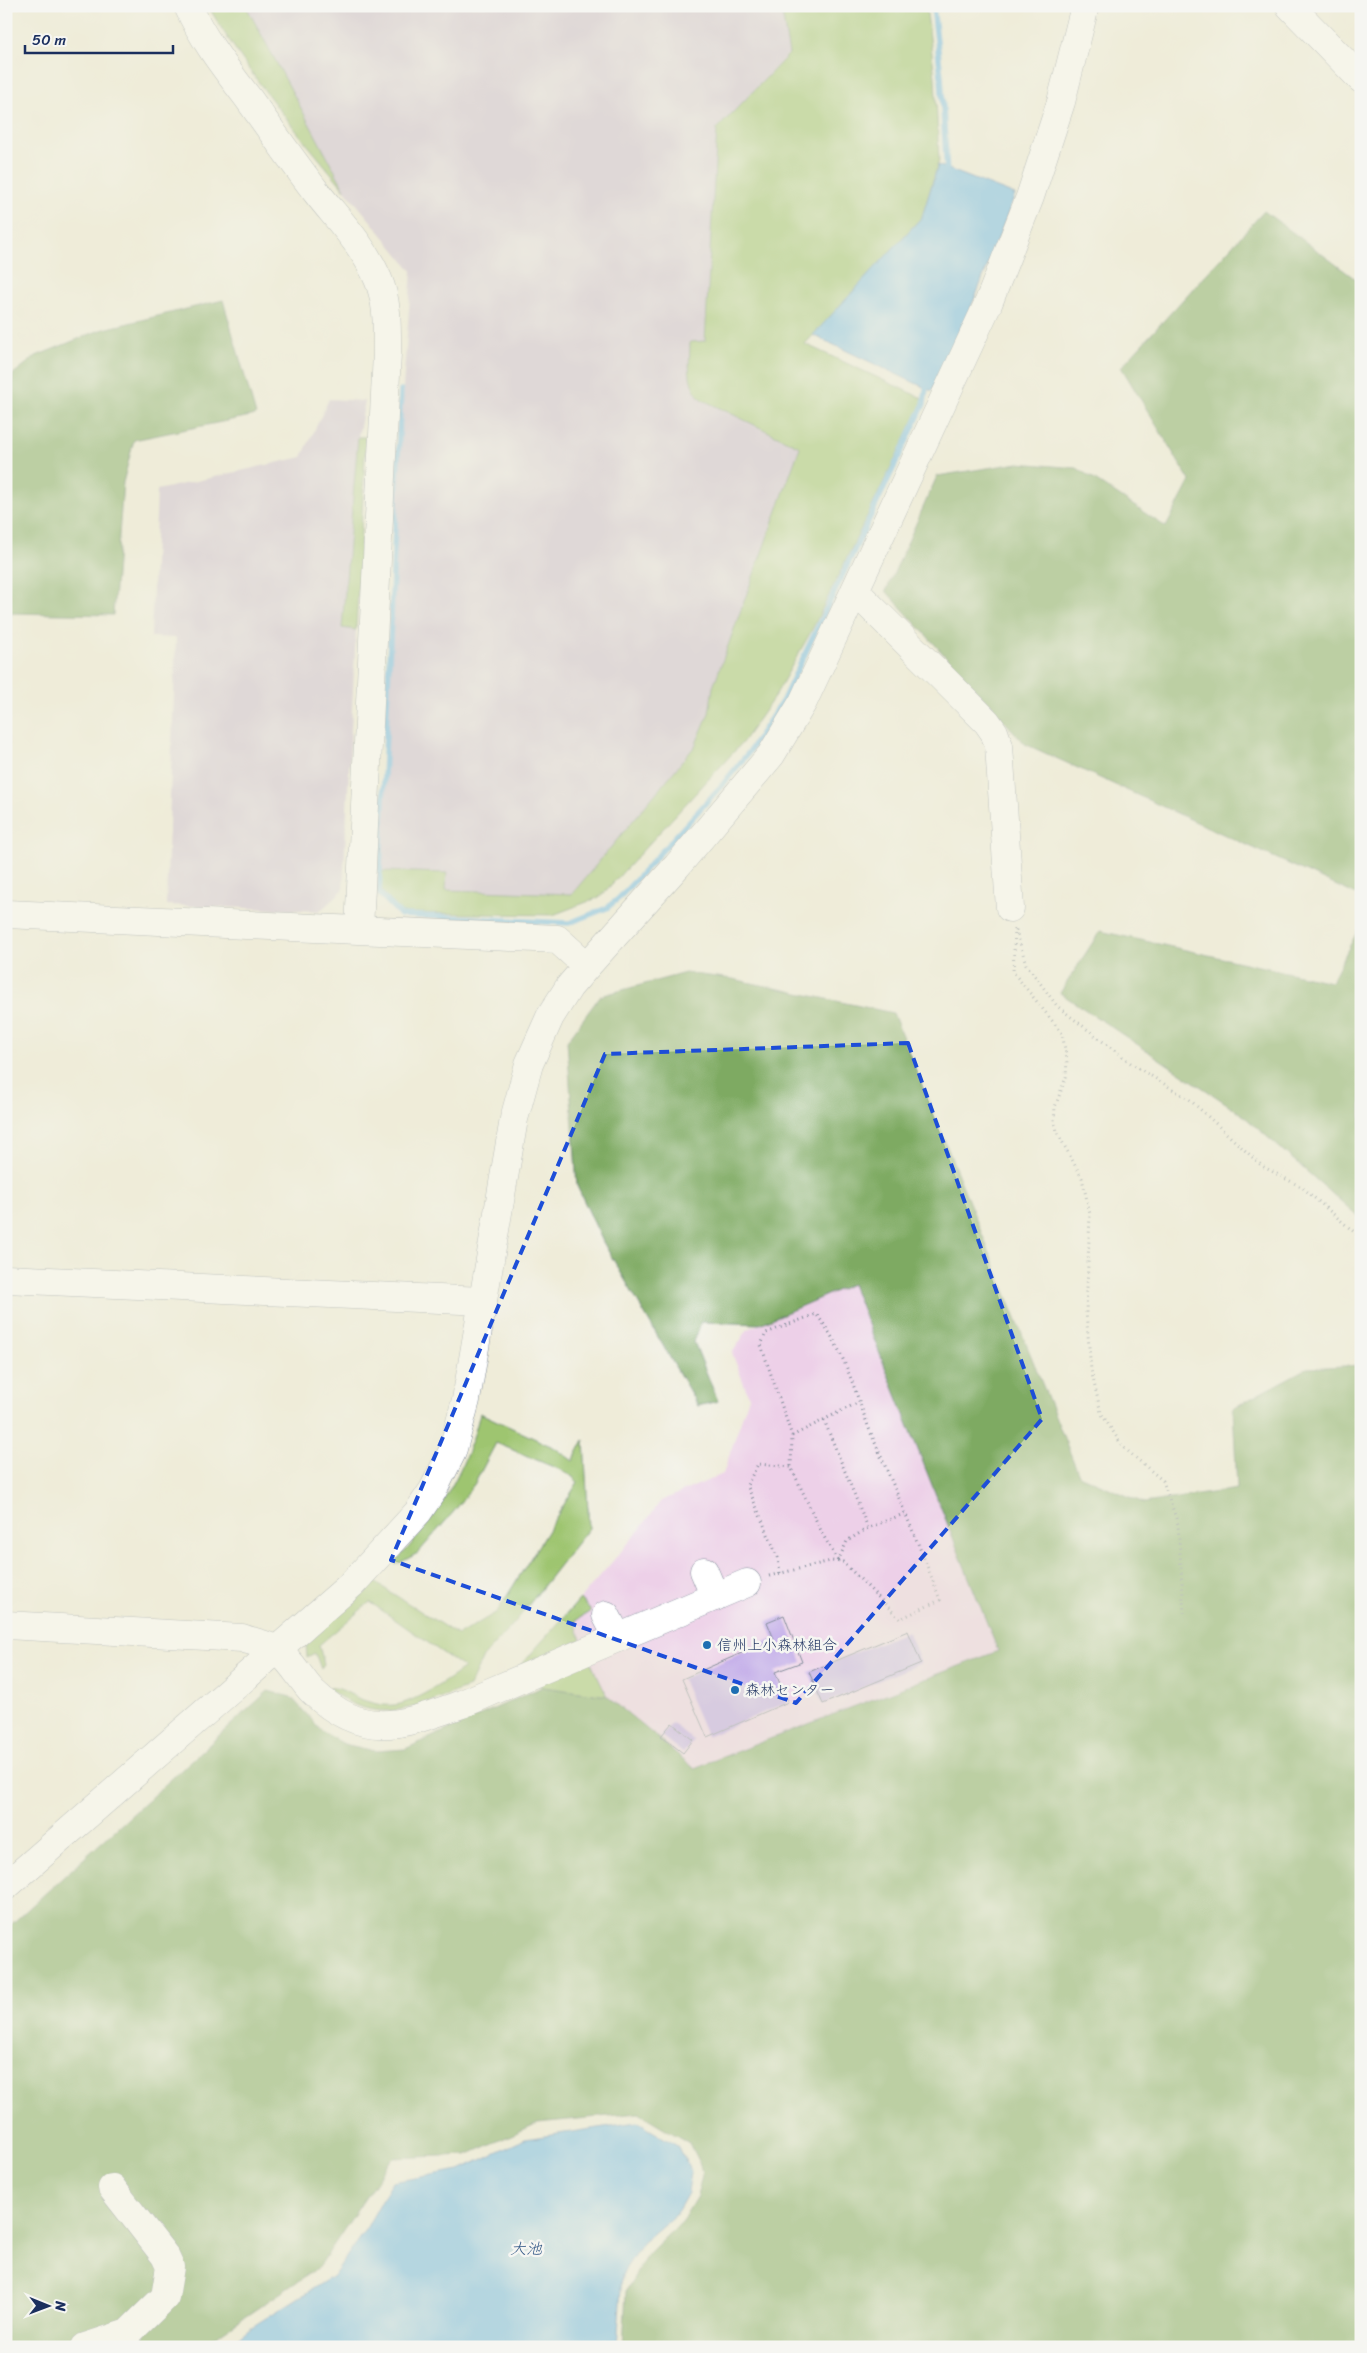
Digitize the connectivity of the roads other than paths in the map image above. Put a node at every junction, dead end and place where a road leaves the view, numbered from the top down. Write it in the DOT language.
graph roads {
  1 [pos="188,6"];
  2 [pos="1085,6"];
  3 [pos="1290,6"];
  4 [pos="1361,79"];
  5 [pos="856,592"];
  6 [pos="1010,908"];
  7 [pos="6,914"];
  8 [pos="359,929"];
  9 [pos="587,966"];
  10 [pos="6,1279"];
  11 [pos="483,1301"];
  12 [pos="704,1571"];
  13 [pos="747,1583"];
  14 [pos="715,1597"];
  15 [pos="6,1625"];
  16 [pos="278,1651"];
  17 [pos="6,1886"];
  18 [pos="112,2188"];
  19 [pos="85,2347"];
  1 -- 8 [label="street"];
  2 -- 5 [label="street"];
  3 -- 4 [label="street"];
  5 -- 6 [label="street"];
  5 -- 9 [label="street"];
  7 -- 8 [label="street"];
  8 -- 9 [label="street"];
  9 -- 11 [label="street"];
  10 -- 11 [label="street"];
  11 -- 16 [label="street"];
  12 -- 14 [label="street"];
  13 -- 14 [label="street"];
  14 -- 16 [label="street"];
  15 -- 16 [label="street"];
  16 -- 17 [label="street"];
  18 -- 19 [label="street"];
}
